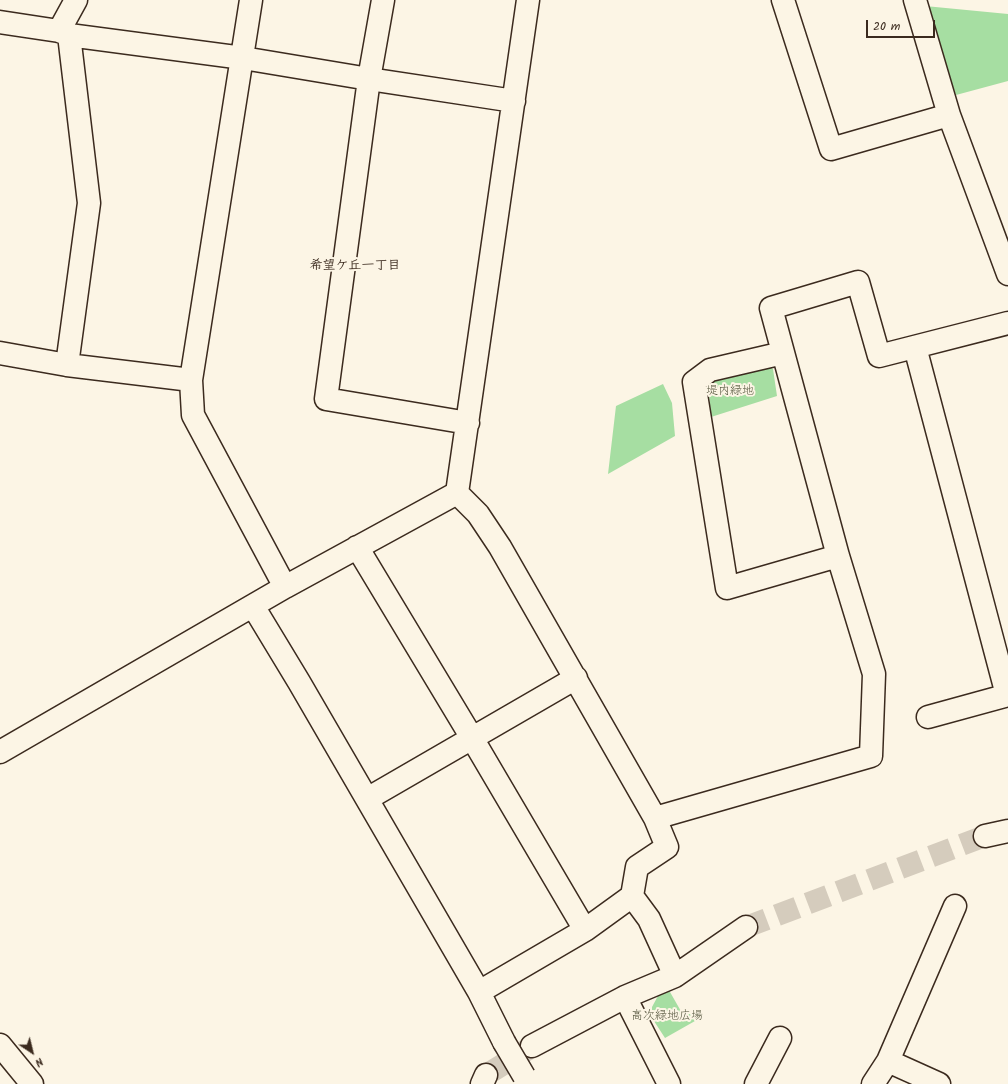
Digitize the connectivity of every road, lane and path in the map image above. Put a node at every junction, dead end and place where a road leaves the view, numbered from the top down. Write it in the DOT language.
graph roads {
  1 [pos="76,0"];
  2 [pos="251,0"];
  3 [pos="383,0"];
  4 [pos="528,0"];
  5 [pos="783,0"];
  6 [pos="915,0"];
  7 [pos="0,22"];
  8 [pos="64,33"];
  9 [pos="243,58"];
  10 [pos="369,79"];
  11 [pos="514,101"];
  12 [pos="949,115"];
  13 [pos="1008,274"];
  14 [pos="1008,323"];
  15 [pos="915,347"];
  16 [pos="0,353"];
  17 [pos="783,353"];
  18 [pos="67,365"];
  19 [pos="191,380"];
  20 [pos="468,423"];
  21 [pos="457,493"];
  22 [pos="357,548"];
  23 [pos="838,556"];
  24 [pos="285,587"];
  25 [pos="253,606"];
  26 [pos="576,678"];
  27 [pos="1008,695"];
  28 [pos="928,717"];
  29 [pos="472,738"];
  30 [pos="0,752"];
  31 [pos="367,799"];
  32 [pos="655,818"];
  33 [pos="1008,830"];
  34 [pos="985,836"];
  35 [pos="632,896"];
  36 [pos="955,906"];
  37 [pos="746,927"];
  38 [pos="585,930"];
  39 [pos="675,976"];
  40 [pos="479,992"];
  41 [pos="625,997"];
  42 [pos="780,1038"];
  43 [pos="0,1045"];
  44 [pos="532,1046"];
  45 [pos="888,1061"];
  46 [pos="526,1080"];
  47 [pos="32,1084"];
  48 [pos="669,1084"];
  49 [pos="756,1084"];
  50 [pos="873,1084"];
  51 [pos="939,1084"];
  1 -- 8 [label="street"];
  2 -- 9 [label="street"];
  3 -- 10 [label="street"];
  4 -- 11 [label="street"];
  5 -- 12 [label="street"];
  6 -- 12 [label="street"];
  7 -- 8 [label="street"];
  8 -- 9 [label="street"];
  8 -- 18 [label="street"];
  9 -- 10 [label="street"];
  9 -- 19 [label="street"];
  10 -- 11 [label="street"];
  10 -- 20 [label="street"];
  11 -- 20 [label="street"];
  12 -- 13 [label="street"];
  14 -- 15 [label="street"];
  15 -- 17 [label="street"];
  15 -- 27 [label="street"];
  16 -- 18 [label="street"];
  17 -- 23 [label="street"];
  17 -- 23 [label="street"];
  18 -- 19 [label="street"];
  19 -- 24 [label="street"];
  20 -- 21 [label="street"];
  21 -- 22 [label="street"];
  21 -- 26 [label="street"];
  22 -- 24 [label="street"];
  22 -- 29 [label="street"];
  23 -- 32 [label="street"];
  24 -- 25 [label="street"];
  25 -- 30 [label="street"];
  25 -- 31 [label="street"];
  26 -- 29 [label="street"];
  26 -- 32 [label="street"];
  27 -- 28 [label="street"];
  29 -- 31 [label="street"];
  29 -- 38 [label="street"];
  31 -- 40 [label="street"];
  32 -- 35 [label="street"];
  33 -- 34 [label="street"];
  35 -- 38 [label="street"];
  35 -- 39 [label="street"];
  36 -- 45 [label="street"];
  37 -- 39 [label="street"];
  38 -- 40 [label="street"];
  39 -- 41 [label="street"];
  40 -- 46 [label="street, bridge"];
  41 -- 44 [label="street"];
  41 -- 48 [label="street"];
  42 -- 49 [label="street"];
  43 -- 47 [label="street"];
  45 -- 50 [label="street"];
  45 -- 51 [label="street"];
}
